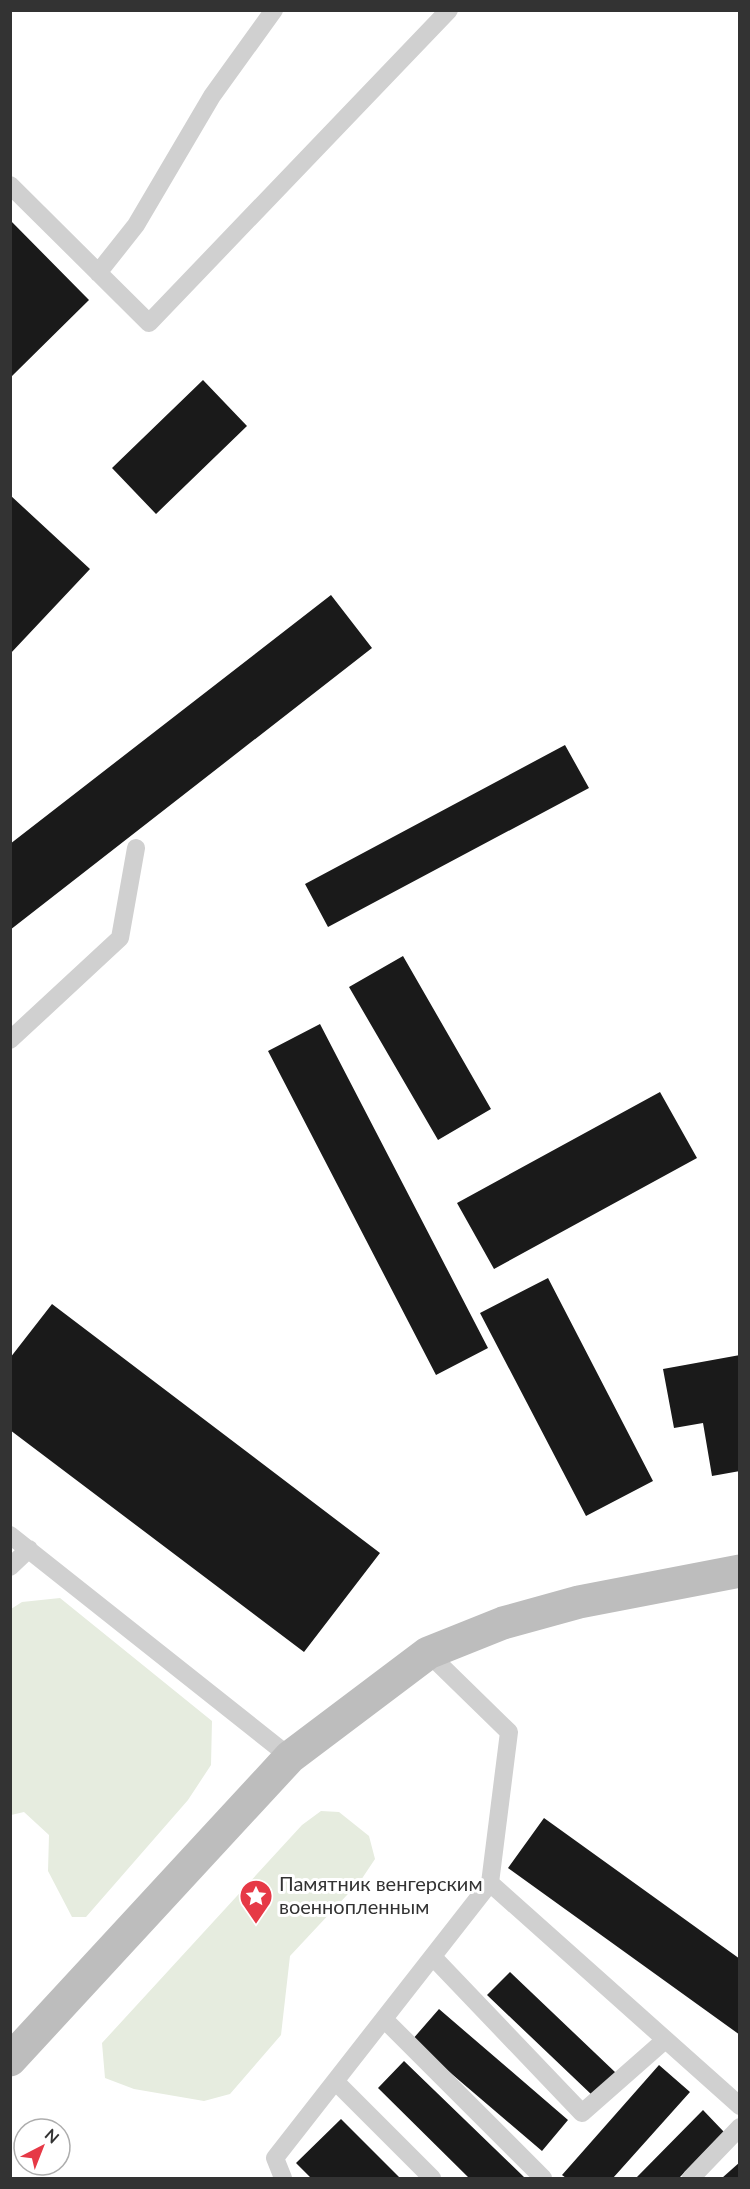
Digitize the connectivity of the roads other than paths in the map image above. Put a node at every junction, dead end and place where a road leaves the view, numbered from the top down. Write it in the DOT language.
graph roads {
  1 [pos="274,10"];
  2 [pos="449,10"];
  3 [pos="10,185"];
  4 [pos="98,273"];
  5 [pos="136,848"];
  6 [pos="10,1040"];
  7 [pos="10,1535"];
  8 [pos="29,1549"];
  9 [pos="10,1567"];
  10 [pos="740,1571"];
  11 [pos="428,1653"];
  12 [pos="290,1757"];
  13 [pos="490,1883"];
  14 [pos="433,1957"];
  15 [pos="384,2019"];
  16 [pos="665,2040"];
  17 [pos="10,2060"];
  18 [pos="335,2081"];
  19 [pos="740,2106"];
  20 [pos="740,2127"];
  21 [pos="283,2178"];
  22 [pos="432,2178"];
  23 [pos="543,2178"];
  24 [pos="691,2178"];
  1 -- 4 [label="lane"];
  2 -- 4 [label="lane"];
  3 -- 4 [label="lane"];
  5 -- 6 [label="lane"];
  7 -- 8 [label="lane"];
  8 -- 9 [label="lane"];
  8 -- 12 [label="lane"];
  10 -- 11 [label="main road"];
  11 -- 12 [label="main road"];
  11 -- 13 [label="lane"];
  12 -- 17 [label="main road"];
  13 -- 14 [label="lane"];
  13 -- 16 [label="lane"];
  14 -- 15 [label="lane"];
  14 -- 16 [label="lane"];
  15 -- 18 [label="lane"];
  15 -- 23 [label="lane"];
  16 -- 19 [label="lane"];
  18 -- 21 [label="lane"];
  18 -- 22 [label="lane"];
  20 -- 24 [label="lane"];
}
